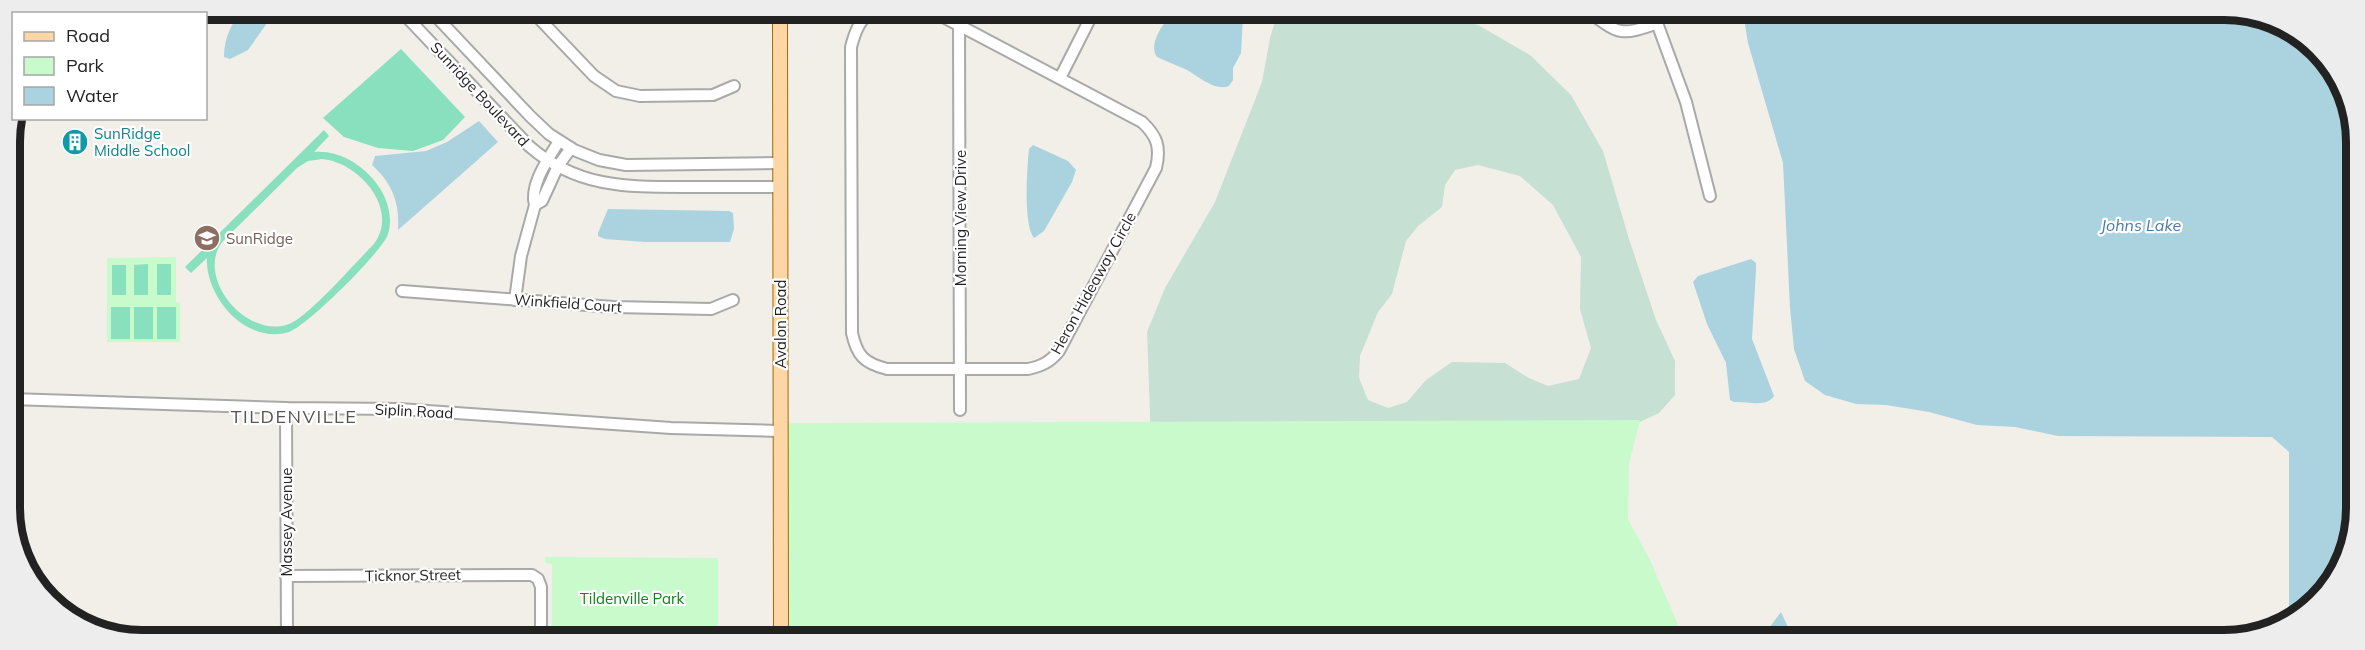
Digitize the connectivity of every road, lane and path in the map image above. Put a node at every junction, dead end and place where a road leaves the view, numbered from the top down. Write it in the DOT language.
graph roads {
  1 [pos="416,20"];
  2 [pos="439,20"];
  3 [pos="541,20"];
  4 [pos="780,20"];
  5 [pos="861,20"];
  6 [pos="949,20"];
  7 [pos="1089,20"];
  8 [pos="1600,20"];
  9 [pos="1657,20"];
  10 [pos="1658,23"];
  11 [pos="959,25"];
  12 [pos="1060,78"];
  13 [pos="734,86"];
  14 [pos="559,141"];
  15 [pos="571,148"];
  16 [pos="553,163"];
  17 [pos="780,164"];
  18 [pos="780,187"];
  19 [pos="1710,196"];
  20 [pos="402,291"];
  21 [pos="515,300"];
  22 [pos="733,300"];
  23 [pos="960,369"];
  24 [pos="20,399"];
  25 [pos="286,408"];
  26 [pos="960,410"];
  27 [pos="780,431"];
  28 [pos="286,576"];
  29 [pos="287,630"];
  30 [pos="541,630"];
  31 [pos="781,630"];
  1 -- 16 [label="street, Sunridge Boulevard"];
  2 -- 14 [label="street, Sunridge Boulevard"];
  3 -- 13 [label="street"];
  4 -- 17 [label="main road, Avalon Road"];
  5 -- 23 [label="street, Heron Hideaway Circle"];
  6 -- 11 [label="street, Heron Hideaway Circle"];
  7 -- 12 [label="street"];
  8 -- 10 [label="street"];
  9 -- 10 [label="street"];
  10 -- 19 [label="street"];
  11 -- 12 [label="street, Heron Hideaway Circle"];
  11 -- 23 [label="street, Morning View Drive"];
  12 -- 23 [label="street, Heron Hideaway Circle"];
  14 -- 15 [label="street, Sunridge Boulevard"];
  14 -- 16 [label="street"];
  15 -- 16 [label="street"];
  15 -- 17 [label="street, Sunridge Boulevard"];
  16 -- 18 [label="street, Sunridge Boulevard"];
  16 -- 21 [label="street"];
  17 -- 18 [label="main road, Avalon Road"];
  18 -- 27 [label="main road, Avalon Road"];
  20 -- 21 [label="street, Winkfield Court"];
  21 -- 22 [label="street, Winkfield Court"];
  23 -- 26 [label="street, Morning View Drive"];
  24 -- 25 [label="street, Siplin Road"];
  25 -- 27 [label="street, Siplin Road"];
  25 -- 28 [label="street, Massey Avenue"];
  27 -- 31 [label="main road, Avalon Road"];
  28 -- 29 [label="street, Massey Avenue"];
  28 -- 30 [label="street, Ticknor Street"];
}
